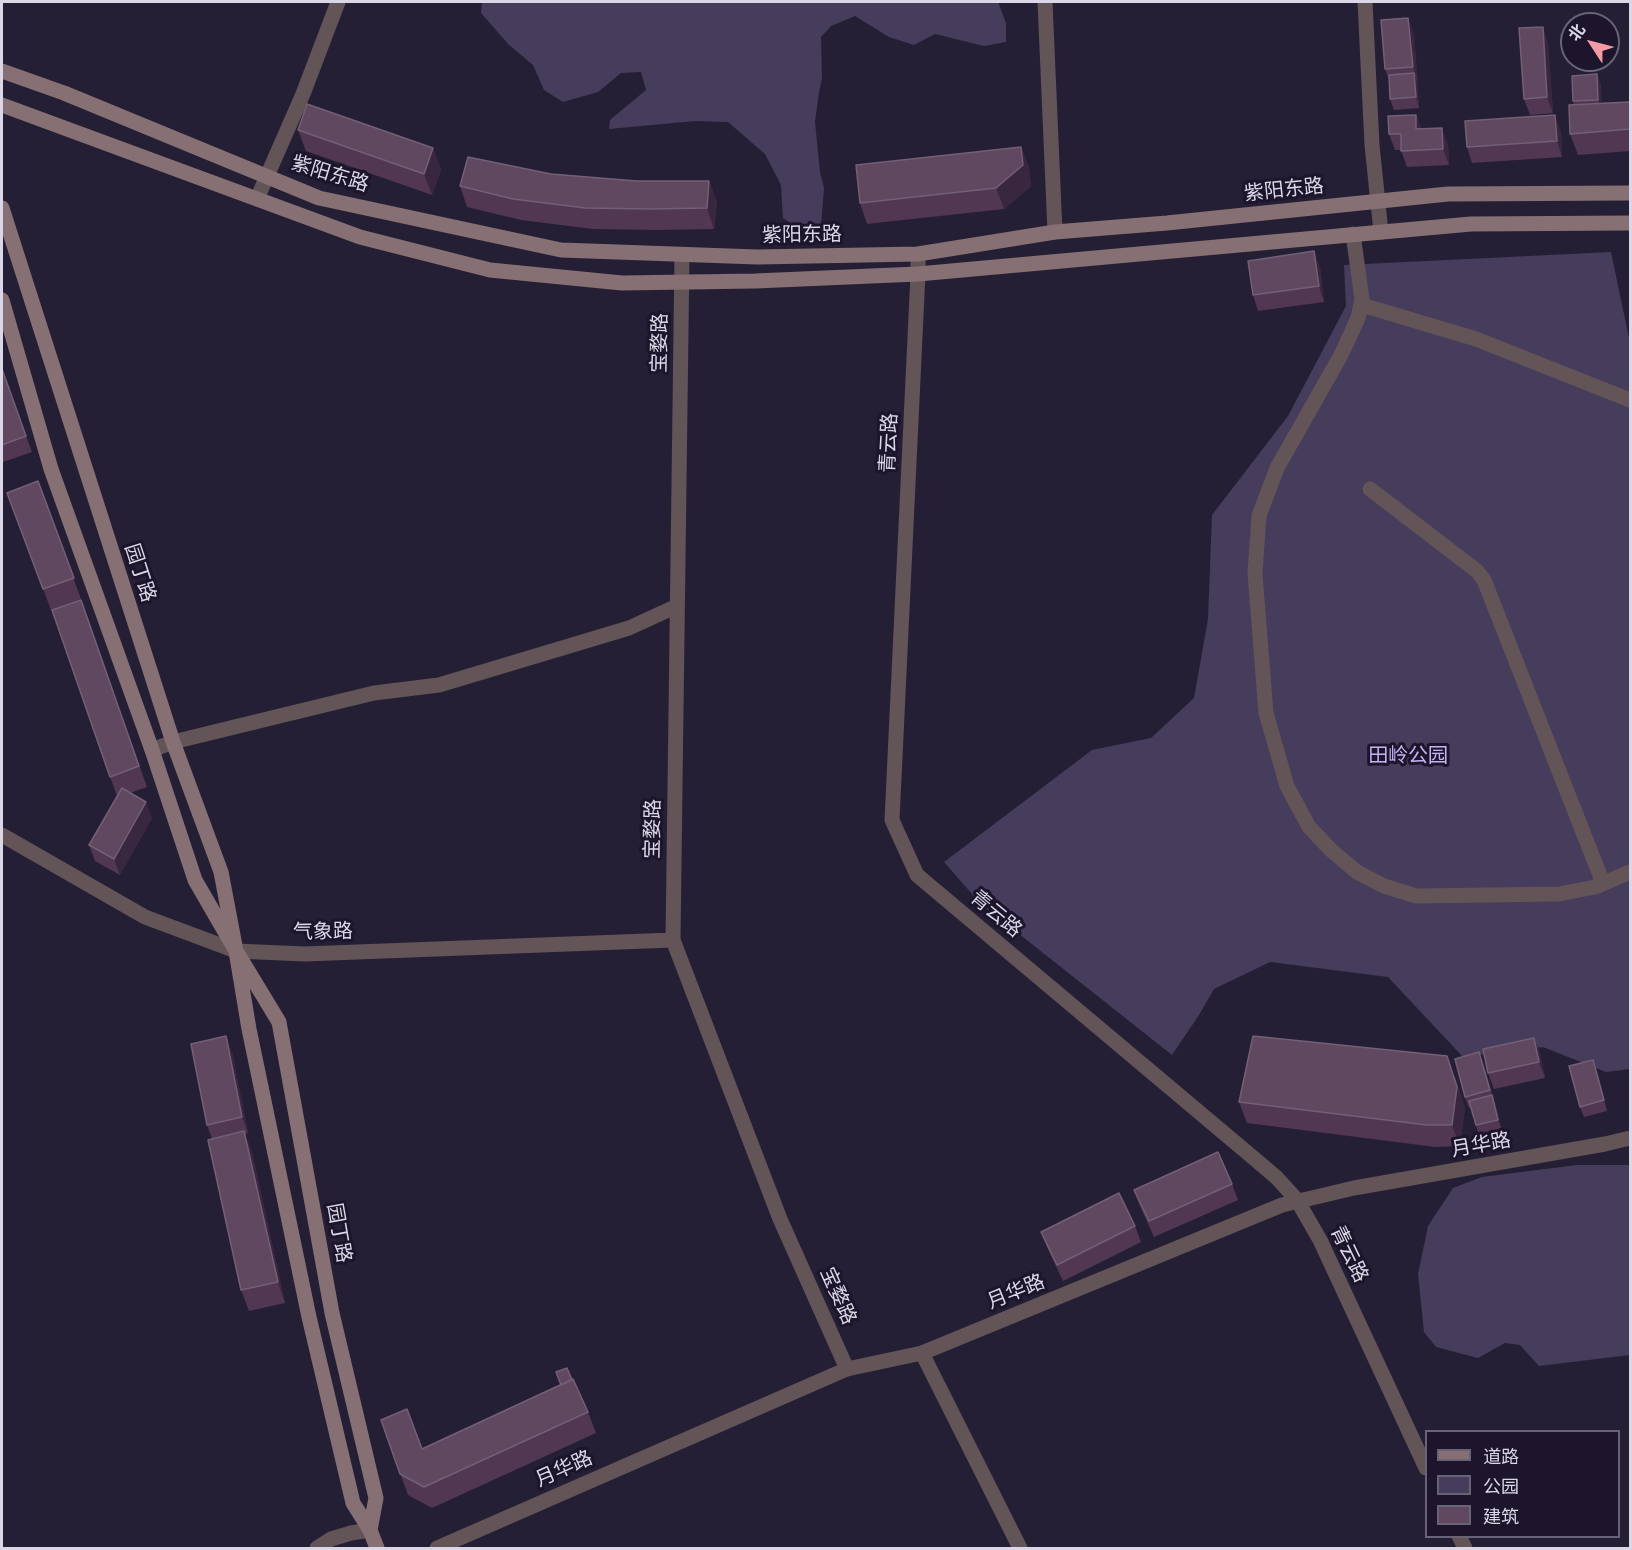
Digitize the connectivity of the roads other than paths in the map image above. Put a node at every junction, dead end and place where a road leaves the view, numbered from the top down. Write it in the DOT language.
graph roads {
  1 [pos="338,2"];
  2 [pos="1045,2"];
  3 [pos="1365,2"];
  4 [pos="2,70"];
  5 [pos="2,105"];
  6 [pos="268,177"];
  7 [pos="1630,193"];
  8 [pos="257,199"];
  9 [pos="1377,201"];
  10 [pos="2,208"];
  11 [pos="1630,223"];
  12 [pos="1055,232"];
  13 [pos="1382,232"];
  14 [pos="1353,234"];
  15 [pos="918,254"];
  16 [pos="682,255"];
  17 [pos="918,274"];
  18 [pos="681,282"];
  19 [pos="2,300"];
  20 [pos="1362,305"];
  21 [pos="1630,400"];
  22 [pos="1370,489"];
  23 [pos="677,606"];
  24 [pos="172,742"];
  25 [pos="152,750"];
  26 [pos="2,835"];
  27 [pos="1630,872"];
  28 [pos="1603,883"];
  29 [pos="673,939"];
  30 [pos="236,951"];
  31 [pos="1630,1138"];
  32 [pos="1297,1200"];
  33 [pos="922,1353"];
  34 [pos="848,1369"];
  35 [pos="1425,1466"];
  36 [pos="370,1530"];
  37 [pos="317,1548"];
  38 [pos="377,1548"];
  39 [pos="437,1548"];
  40 [pos="1020,1548"];
  1 -- 6 [label="street"];
  2 -- 12 [label="street"];
  3 -- 9 [label="street"];
  4 -- 6 [label="main road, 紫阳东路"];
  5 -- 8 [label="main road"];
  6 -- 8 [label="street"];
  6 -- 16 [label="main road, 紫阳东路"];
  7 -- 9 [label="main road, 紫阳东路"];
  8 -- 18 [label="main road"];
  9 -- 12 [label="main road, 紫阳东路"];
  9 -- 13 [label="street"];
  10 -- 24 [label="main road, 园丁路"];
  11 -- 13 [label="main road"];
  12 -- 15 [label="main road, 紫阳东路"];
  13 -- 14 [label="main road"];
  14 -- 17 [label="main road"];
  14 -- 20 [label="street"];
  15 -- 16 [label="main road, 紫阳东路"];
  15 -- 17 [label="street, 青云路"];
  16 -- 18 [label="street, 宝婺路"];
  17 -- 18 [label="main road"];
  17 -- 32 [label="street, 青云路"];
  18 -- 23 [label="street, 宝婺路"];
  19 -- 25 [label="main road, 园丁路"];
  20 -- 21 [label="street"];
  20 -- 28 [label="street"];
  22 -- 28 [label="street"];
  23 -- 24 [label="street"];
  23 -- 29 [label="street, 宝婺路"];
  24 -- 25 [label="street"];
  24 -- 30 [label="main road, 园丁路"];
  25 -- 30 [label="main road, 园丁路"];
  26 -- 30 [label="street, 气象路"];
  27 -- 28 [label="street"];
  29 -- 30 [label="street, 气象路"];
  29 -- 34 [label="street, 宝婺路"];
  30 -- 36 [label="main road, 园丁路"];
  30 -- 36 [label="main road, 园丁路"];
  31 -- 32 [label="street, 月华路"];
  32 -- 33 [label="street, 月华路"];
  32 -- 35 [label="street, 青云路"];
  33 -- 34 [label="street, 月华路"];
  33 -- 40 [label="street"];
  34 -- 39 [label="street, 月华路"];
  36 -- 37 [label="street"];
  36 -- 38 [label="main road, 园丁路"];
}
